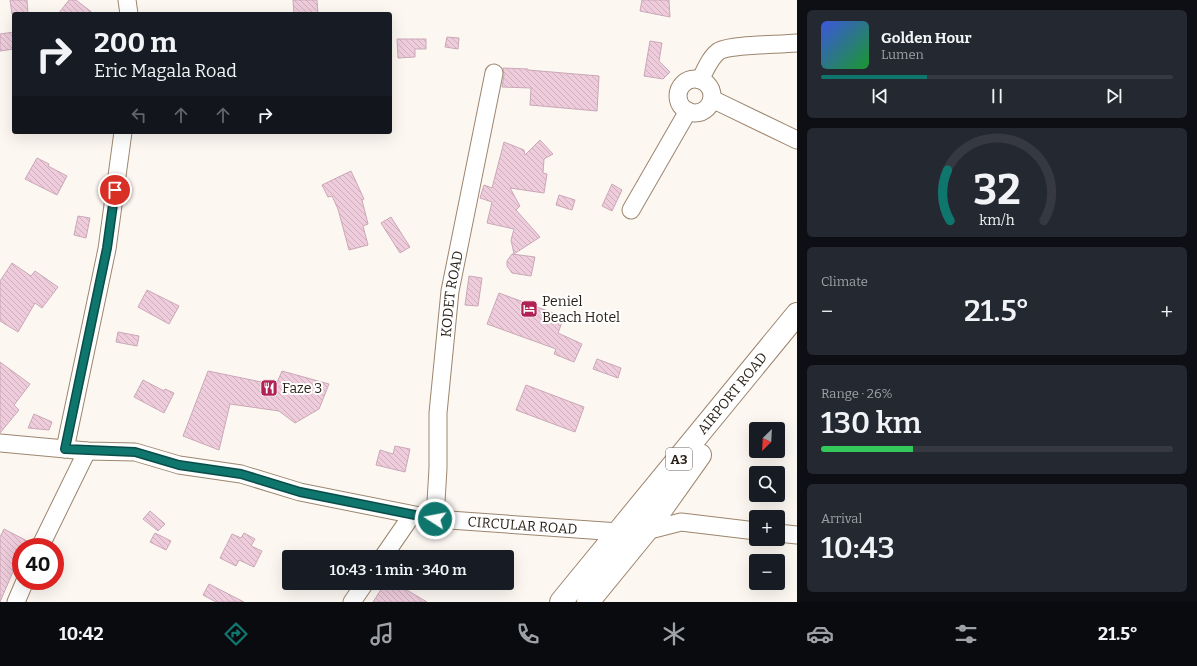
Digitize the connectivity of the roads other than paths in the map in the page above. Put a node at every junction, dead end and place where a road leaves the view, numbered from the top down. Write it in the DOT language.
graph roads {
  1 [pos="127,0"];
  2 [pos="129,12"];
  3 [pos="797,43"];
  4 [pos="494,73"];
  5 [pos="700,80"];
  6 [pos="712,99"];
  7 [pos="688,111"];
  8 [pos="123,134"];
  9 [pos="797,140"];
  10 [pos="631,210"];
  11 [pos="797,314"];
  12 [pos="797,338"];
  13 [pos="0,443"];
  14 [pos="65,449"];
  15 [pos="87,451"];
  16 [pos="412,514"];
  17 [pos="435,519"];
  18 [pos="749,530"];
  19 [pos="646,531"];
  20 [pos="619,532"];
  21 [pos="785,534"];
  22 [pos="797,535"];
  23 [pos="44,538"];
  24 [pos="388,550"];
  25 [pos="21,590"];
  26 [pos="360,590"];
  27 [pos="16,602"];
  28 [pos="352,602"];
  29 [pos="561,602"];
  30 [pos="588,602"];
  1 -- 2 [label="street"];
  3 -- 5 [label="street"];
  4 -- 17 [label="street, KODET ROAD"];
  5 -- 6 [label="street"];
  5 -- 7 [label="street"];
  6 -- 7 [label="street"];
  6 -- 9 [label="street"];
  7 -- 10 [label="street"];
  8 -- 14 [label="street"];
  11 -- 20 [label="highway, AIRPORT ROAD / A3"];
  12 -- 19 [label="highway, AIRPORT ROAD / A3"];
  13 -- 14 [label="street, CIRCULAR ROAD"];
  14 -- 15 [label="street, CIRCULAR ROAD"];
  15 -- 16 [label="street, CIRCULAR ROAD"];
  15 -- 23 [label="street"];
  16 -- 17 [label="street, CIRCULAR ROAD"];
  16 -- 24 [label="street"];
  17 -- 20 [label="street, CIRCULAR ROAD"];
  18 -- 19 [label="street, CIRCULAR ROAD"];
  19 -- 20 [label="street, CIRCULAR ROAD"];
  19 -- 30 [label="highway, AIRPORT ROAD / A3"];
  20 -- 29 [label="highway, AIRPORT ROAD / A3"];
  21 -- 22 [label="street"];
  25 -- 27 [label="street"];
  26 -- 28 [label="street"];
}
